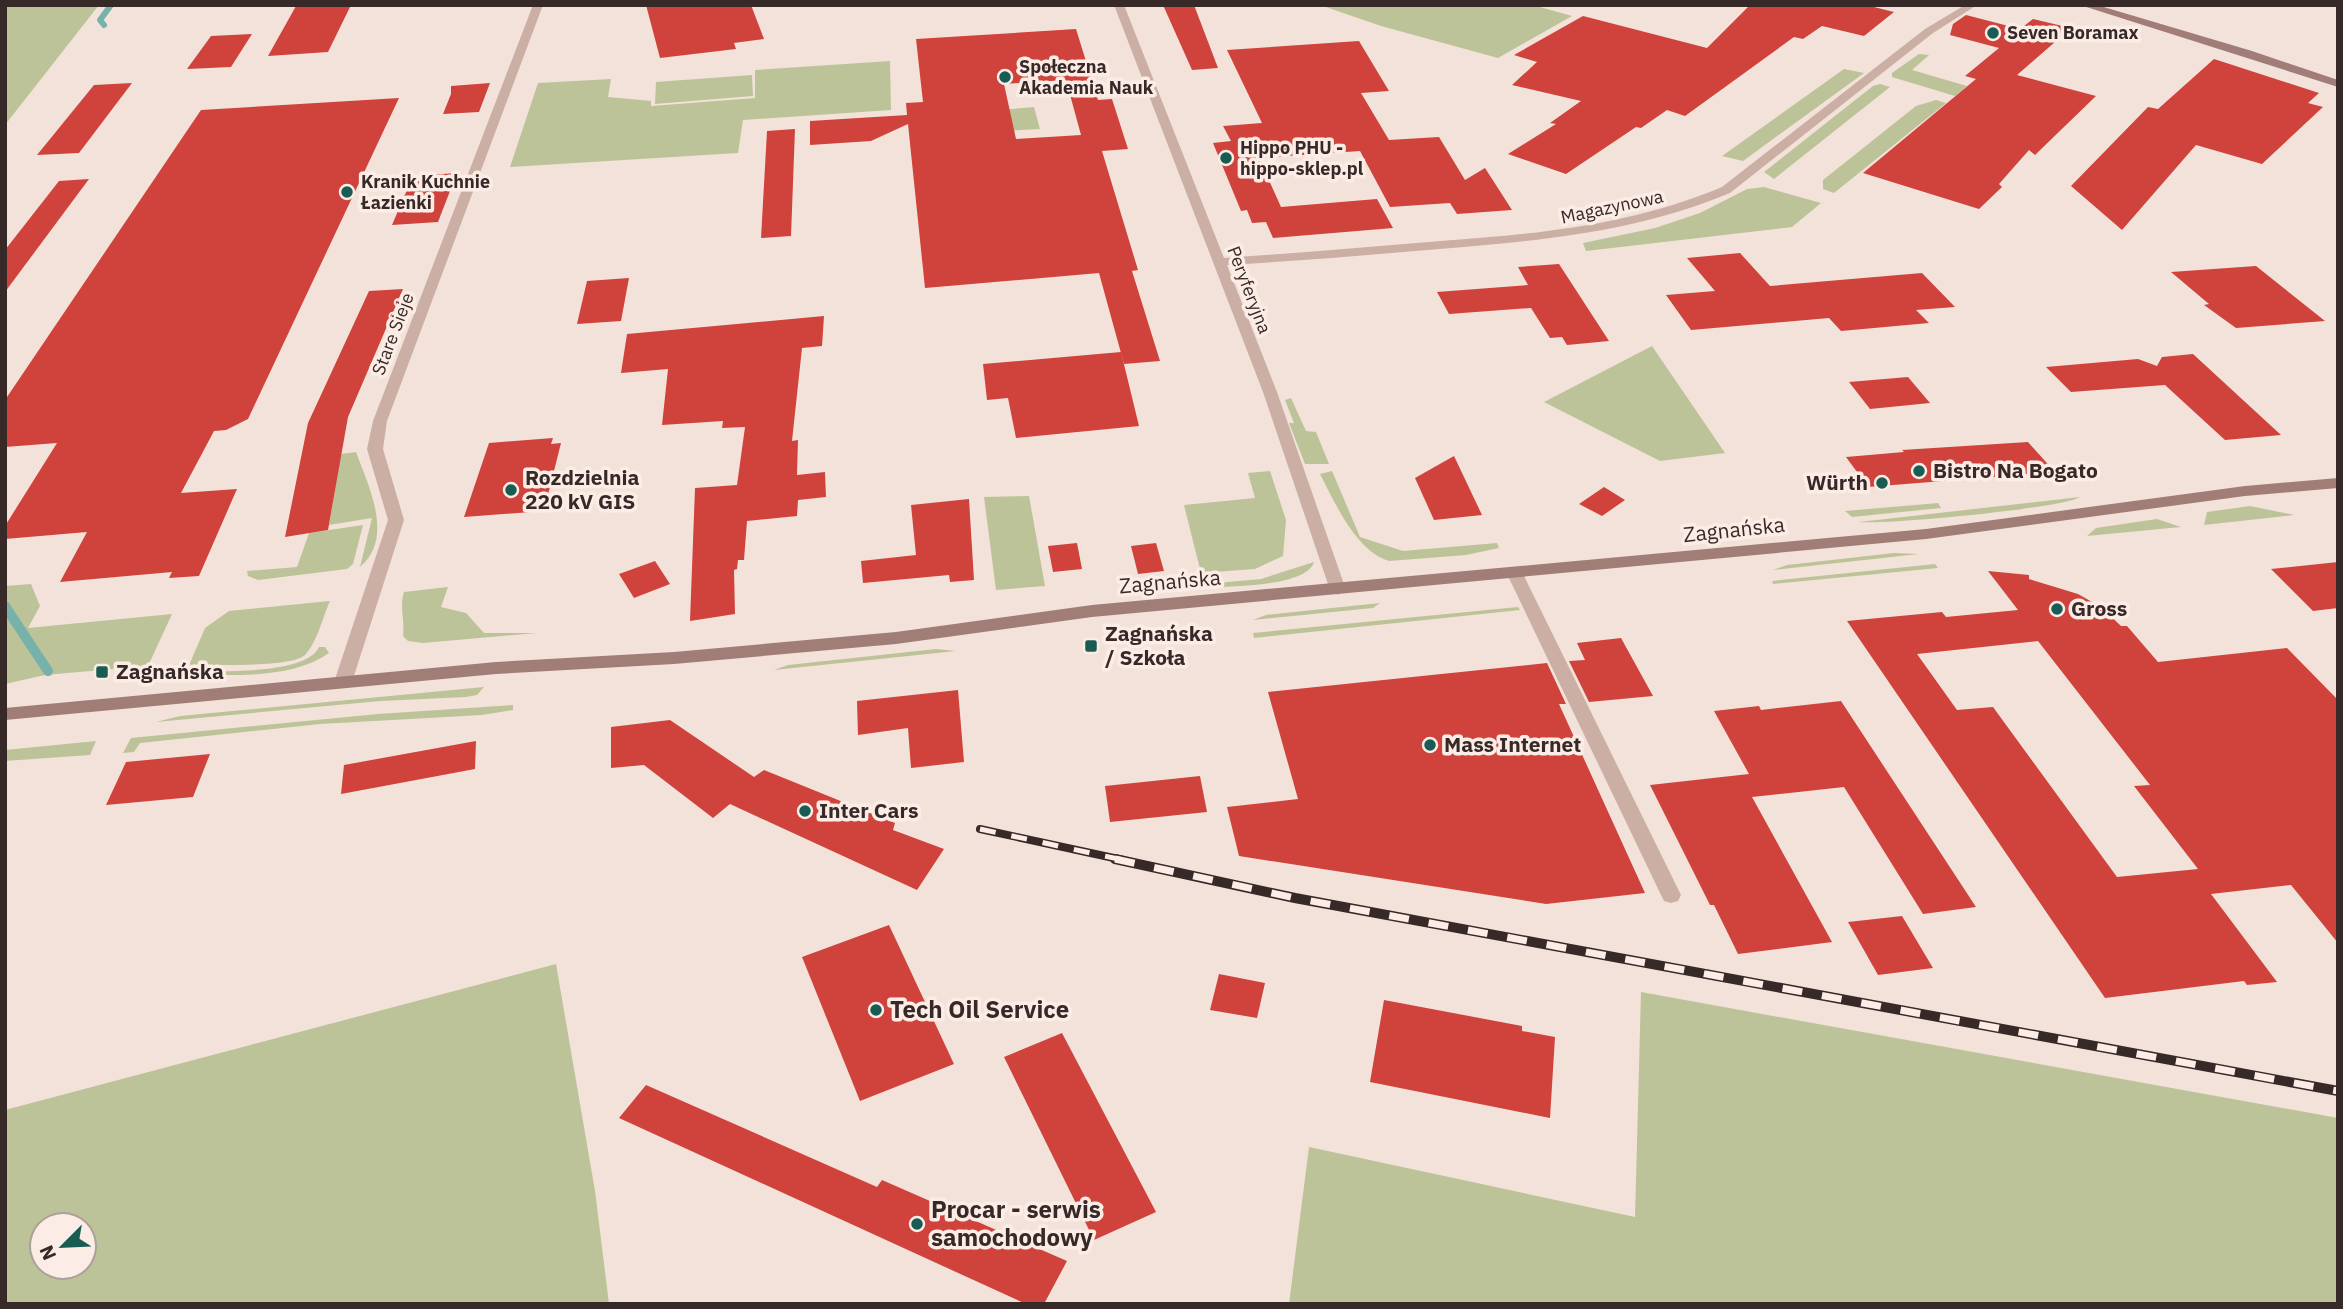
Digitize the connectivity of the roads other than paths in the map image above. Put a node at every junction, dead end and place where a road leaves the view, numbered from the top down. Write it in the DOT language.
graph roads {
  1 [pos="538,5"];
  2 [pos="1119,5"];
  3 [pos="1955,5"];
  4 [pos="1972,5"];
  5 [pos="2085,5"];
  6 [pos="2117,5"];
  7 [pos="1950,18"];
  8 [pos="2338,73"];
  9 [pos="2338,84"];
  10 [pos="1220,262"];
  11 [pos="2338,483"];
  12 [pos="1515,574"];
  13 [pos="1338,590"];
  14 [pos="343,682"];
  15 [pos="5,714"];
  16 [pos="1671,895"];
  1 -- 14 [label="street, Stare Sieje"];
  2 -- 10 [label="street, Peryferyjna"];
  3 -- 7 [label="street"];
  4 -- 7 [label="street, Magazynowa"];
  5 -- 9 [label="street"];
  6 -- 8 [label="street"];
  7 -- 10 [label="street, Magazynowa"];
  10 -- 13 [label="street, Peryferyjna"];
  11 -- 12 [label="street, Zagnańska"];
  12 -- 13 [label="street, Zagnańska"];
  12 -- 16 [label="street"];
  13 -- 14 [label="street, Zagnańska"];
  14 -- 15 [label="street, Zagnańska"];
}
